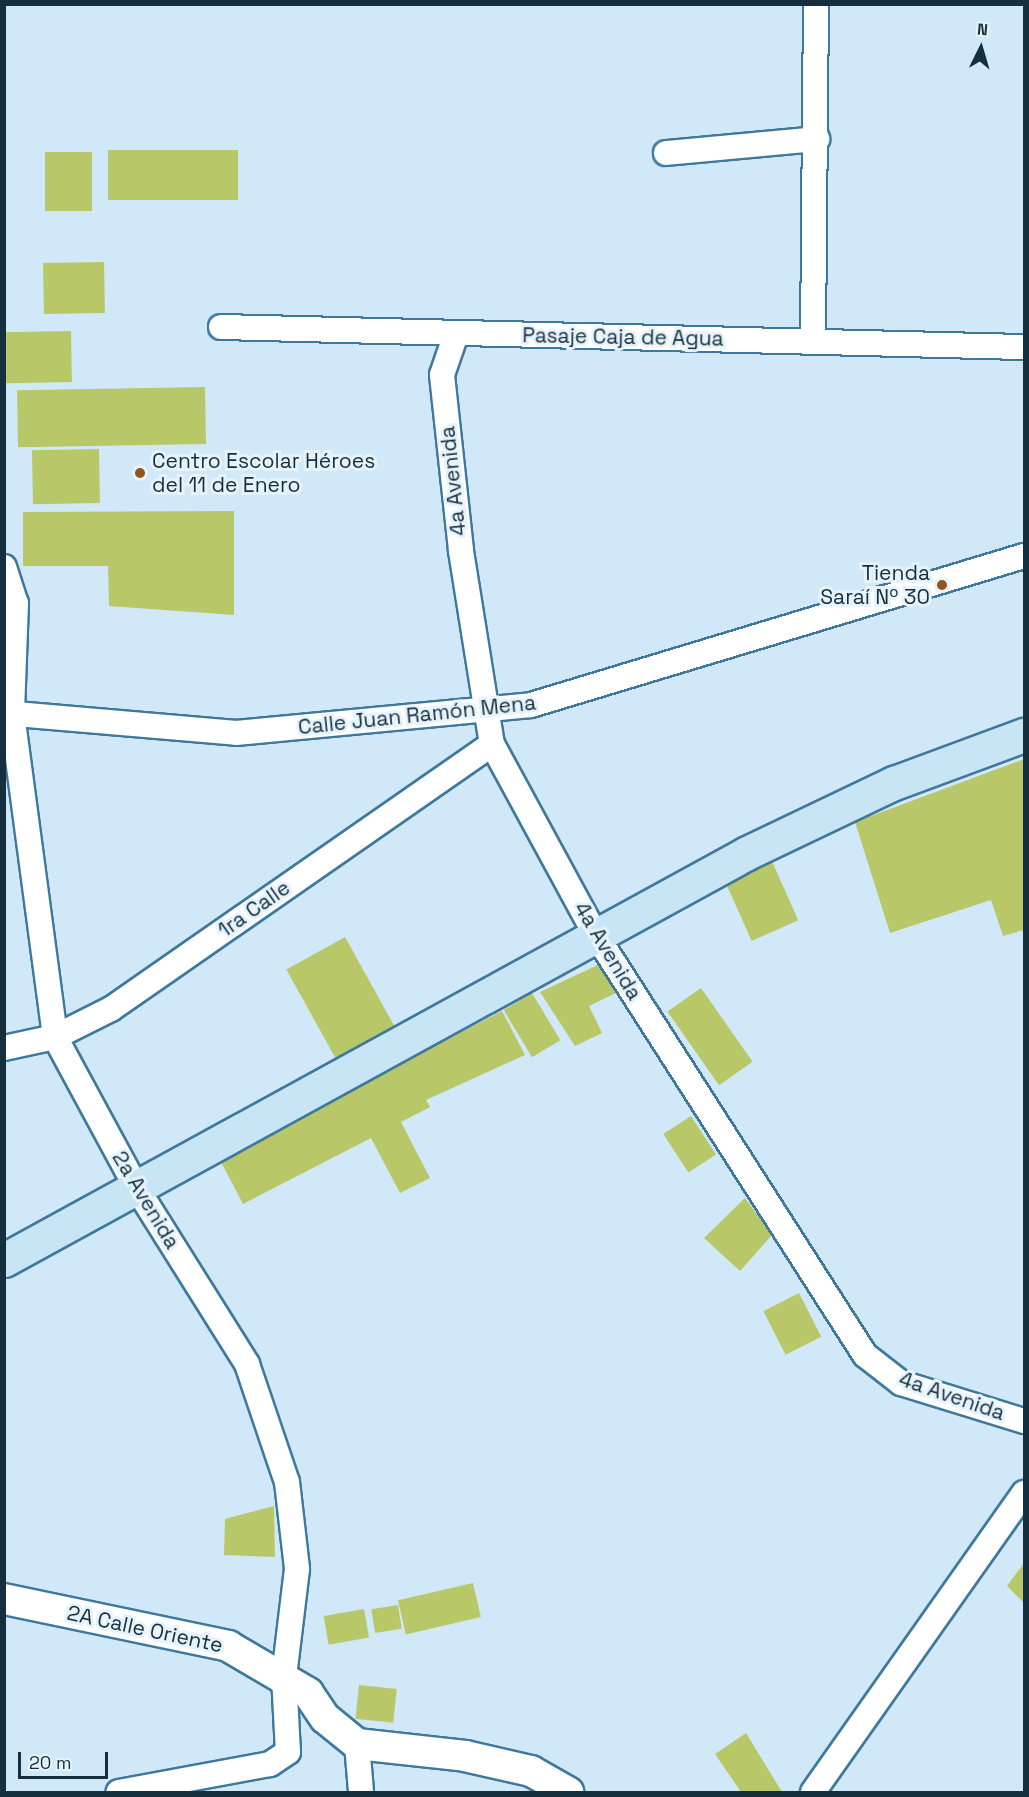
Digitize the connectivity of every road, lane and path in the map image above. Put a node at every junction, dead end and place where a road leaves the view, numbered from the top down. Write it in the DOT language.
graph roads {
  1 [pos="816,4"];
  2 [pos="817,139"];
  3 [pos="666,153"];
  4 [pos="221,327"];
  5 [pos="456,334"];
  6 [pos="813,342"];
  7 [pos="1024,347"];
  8 [pos="1024,556"];
  9 [pos="4,567"];
  10 [pos="485,711"];
  11 [pos="8,713"];
  12 [pos="1024,735"];
  13 [pos="492,744"];
  14 [pos="594,932"];
  15 [pos="56,1037"];
  16 [pos="4,1048"];
  17 [pos="136,1187"];
  18 [pos="4,1260"];
  19 [pos="1024,1421"];
  20 [pos="1024,1493"];
  21 [pos="4,1599"];
  22 [pos="284,1676"];
  23 [pos="357,1744"];
  24 [pos="165,1788"];
  25 [pos="119,1792"];
  26 [pos="361,1792"];
  27 [pos="568,1792"];
  28 [pos="813,1792"];
  1 -- 2 [label="street"];
  2 -- 3 [label="street"];
  2 -- 6 [label="street"];
  4 -- 5 [label="street, Pasaje Caja de Agua"];
  5 -- 6 [label="street, Pasaje Caja de Agua"];
  5 -- 10 [label="street, 4a Avenida"];
  6 -- 7 [label="street, Pasaje Caja de Agua"];
  8 -- 10 [label="street, Calle Juan Ramón Mena"];
  9 -- 11 [label="street, 2a Avenida"];
  10 -- 11 [label="street, Calle Juan Ramón Mena"];
  10 -- 13 [label="street, 4a Avenida"];
  11 -- 15 [label="street, 2a Avenida"];
  12 -- 14 [label="main road"];
  13 -- 14 [label="street, 4a Avenida"];
  13 -- 15 [label="street, 1ra Calle"];
  14 -- 17 [label="main road"];
  14 -- 19 [label="street, 4a Avenida"];
  15 -- 16 [label="street, 1ra Calle"];
  15 -- 17 [label="street, 2a Avenida"];
  17 -- 18 [label="main road"];
  17 -- 22 [label="street, 2a Avenida"];
  20 -- 28 [label="street"];
  21 -- 22 [label="street, 2A Calle Oriente"];
  22 -- 23 [label="street, 2A Calle Oriente"];
  22 -- 24 [label="street, 2a Avenida"];
  23 -- 26 [label="street"];
  23 -- 27 [label="street"];
  24 -- 25 [label="street"];
}
